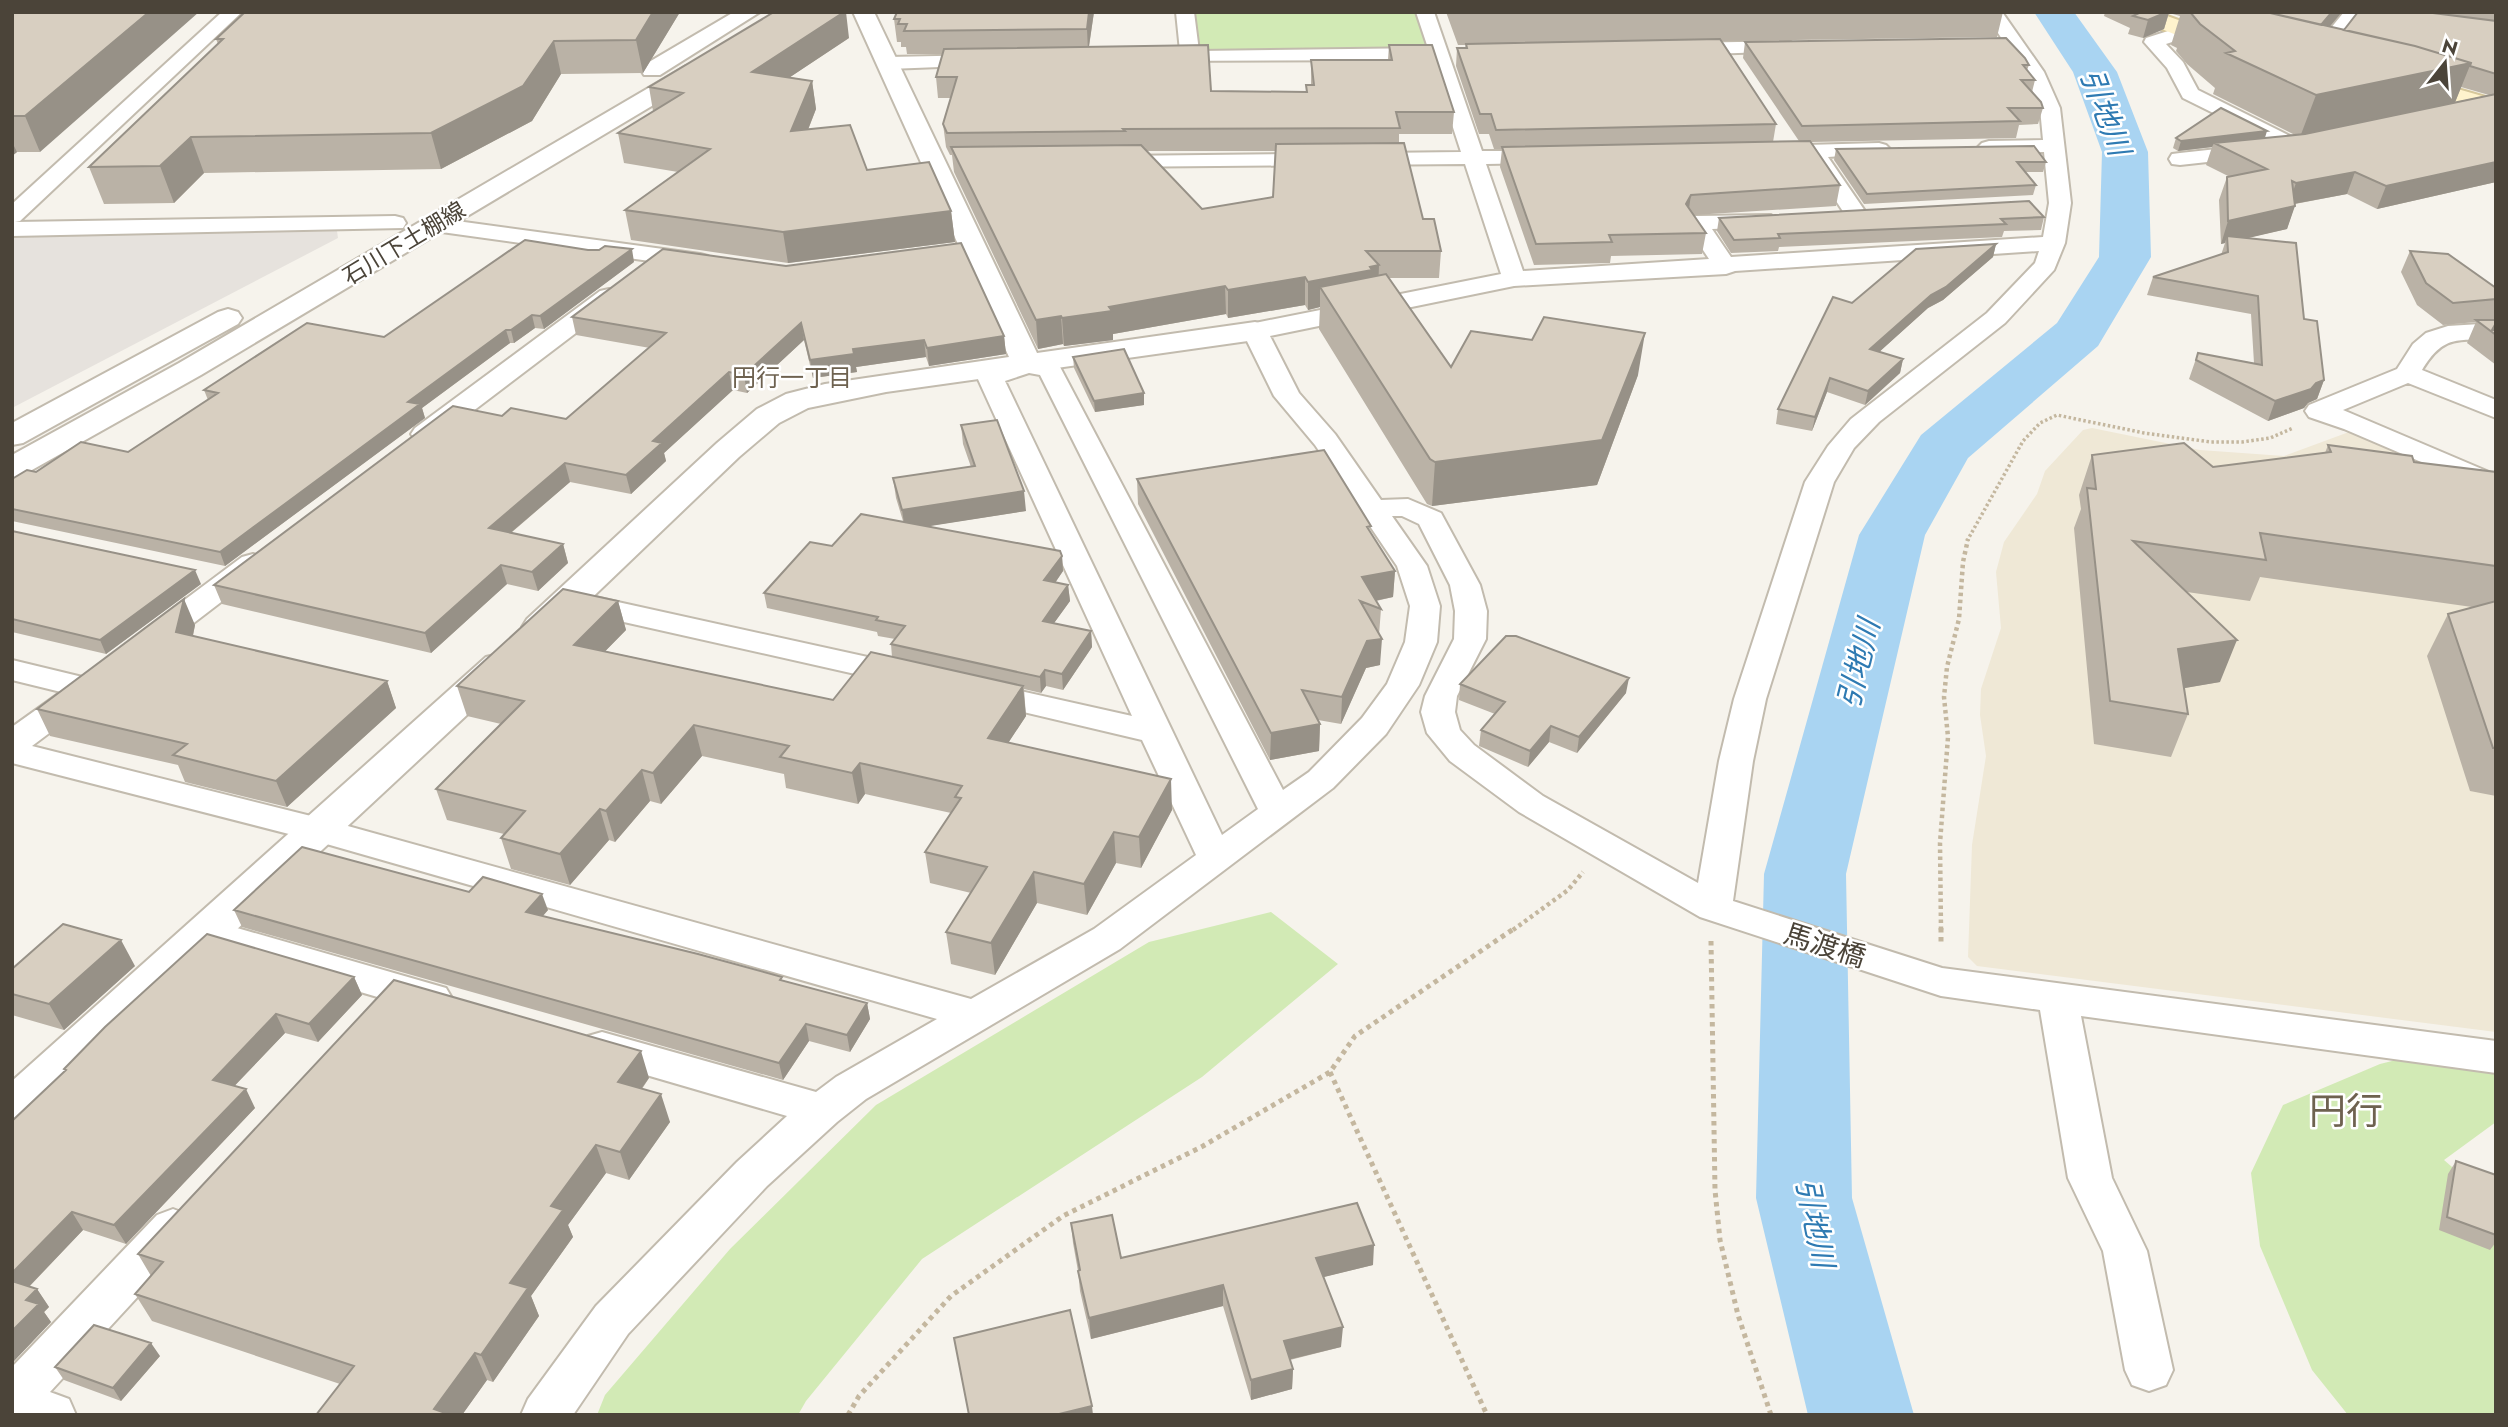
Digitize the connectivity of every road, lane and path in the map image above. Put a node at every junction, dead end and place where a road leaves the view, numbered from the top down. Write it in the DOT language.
graph roads {
  1 [pos="233,12"];
  2 [pos="863,12"];
  3 [pos="1185,12"];
  4 [pos="1425,12"];
  5 [pos="1993,12"];
  6 [pos="2136,12"];
  7 [pos="759,19"];
  8 [pos="2417,23"];
  9 [pos="2186,31"];
  10 [pos="2017,44"];
  11 [pos="1989,45"];
  12 [pos="2248,46"];
  13 [pos="1808,47"];
  14 [pos="1724,48"];
  15 [pos="1657,50"];
  16 [pos="1446,54"];
  17 [pos="2288,54"];
  18 [pos="1190,57"];
  19 [pos="1149,58"];
  20 [pos="2315,60"];
  21 [pos="998,61"];
  22 [pos="889,62"];
  23 [pos="2342,66"];
  24 [pos="1739,71"];
  25 [pos="2395,78"];
  26 [pos="2492,107"];
  27 [pos="2450,114"];
  28 [pos="1776,128"];
  29 [pos="2322,141"];
  30 [pos="2053,146"];
  31 [pos="2297,146"];
  32 [pos="1973,148"];
  33 [pos="1894,149"];
  34 [pos="1791,151"];
  35 [pos="1814,151"];
  36 [pos="1749,152"];
  37 [pos="1569,157"];
  38 [pos="1472,159"];
  39 [pos="2180,159"];
  40 [pos="1099,163"];
  41 [pos="933,164"];
  42 [pos="961,164"];
  43 [pos="2060,203"];
  44 [pos="2033,205"];
  45 [pos="1884,213"];
  46 [pos="1856,214"];
  47 [pos="12,216"];
  48 [pos="1830,216"];
  49 [pos="1789,218"];
  50 [pos="395,223"];
  51 [pos="435,225"];
  52 [pos="12,229"];
  53 [pos="2053,243"];
  54 [pos="974,249"];
  55 [pos="947,253"];
  56 [pos="664,254"];
  57 [pos="726,265"];
  58 [pos="1726,267"];
  59 [pos="1514,279"];
  60 [pos="1255,331"];
  61 [pos="2496,331"];
  62 [pos="1028,365"];
  63 [pos="2407,374"];
  64 [pos="2496,410"];
  65 [pos="2318,411"];
  66 [pos="12,436"];
  67 [pos="409,446"];
  68 [pos="12,468"];
  69 [pos="2496,486"];
  70 [pos="1374,512"];
  71 [pos="276,546"];
  72 [pos="193,571"];
  73 [pos="232,579"];
  74 [pos="569,600"];
  75 [pos="12,670"];
  76 [pos="109,672"];
  77 [pos="1155,732"];
  78 [pos="12,744"];
  79 [pos="12,752"];
  80 [pos="1278,814"];
  81 [pos="318,830"];
  82 [pos="1604,847"];
  83 [pos="1216,859"];
  84 [pos="1723,912"];
  85 [pos="205,933"];
  86 [pos="1929,978"];
  87 [pos="2058,998"];
  88 [pos="463,1007"];
  89 [pos="978,1016"];
  90 [pos="569,1037"];
  91 [pos="2496,1057"];
  92 [pos="1330,1072"];
  93 [pos="12,1110"];
  94 [pos="822,1110"];
  95 [pos="200,1199"];
  96 [pos="2149,1370"];
  97 [pos="12,1401"];
  98 [pos="52,1415"];
  99 [pos="545,1415"];
  100 [pos="848,1415"];
  101 [pos="1487,1415"];
  102 [pos="1771,1415"];
  1 -- 47 [label="street"];
  2 -- 22 [label="street"];
  3 -- 18 [label="street"];
  4 -- 16 [label="street"];
  5 -- 10 [label="street"];
  6 -- 9 [label="main road"];
  7 -- 50 [label="street, 石川下土棚線"];
  7 -- 51 [label="street, 石川下土棚線"];
  8 -- 20 [label="street"];
  9 -- 12 [label="main road"];
  9 -- 31 [label="street"];
  10 -- 11 [label="street"];
  10 -- 30 [label="street"];
  13 -- 14 [label="street"];
  14 -- 15 [label="street"];
  14 -- 24 [label="street"];
  16 -- 18 [label="street"];
  16 -- 38 [label="street"];
  17 -- 20 [label="main road"];
  18 -- 19 [label="street"];
  20 -- 23 [label="main road"];
  21 -- 22 [label="street"];
  22 -- 41 [label="street"];
  25 -- 26 [label="main road"];
  26 -- 27 [label="street"];
  28 -- 34 [label="street"];
  29 -- 31 [label="street"];
  30 -- 32 [label="street"];
  30 -- 43 [label="street"];
  31 -- 39 [label="street"];
  33 -- 35 [label="street"];
  34 -- 35 [label="street"];
  34 -- 36 [label="street"];
  35 -- 46 [label="street"];
  37 -- 38 [label="street"];
  38 -- 40 [label="street"];
  38 -- 59 [label="street"];
  41 -- 42 [label="street"];
  41 -- 54 [label="street"];
  43 -- 44 [label="street"];
  43 -- 53 [label="street"];
  45 -- 46 [label="street"];
  46 -- 48 [label="street"];
  49 -- 58 [label="street"];
  50 -- 52 [label="street"];
  50 -- 66 [label="street, 石川下土棚線"];
  51 -- 56 [label="street"];
  51 -- 68 [label="street, 石川下土棚線"];
  53 -- 58 [label="street"];
  53 -- 84 [label="street"];
  54 -- 55 [label="street"];
  54 -- 62 [label="street"];
  56 -- 57 [label="street"];
  56 -- 67 [label="street"];
  58 -- 59 [label="street"];
  59 -- 60 [label="street"];
  60 -- 62 [label="street"];
  60 -- 70 [label="street"];
  61 -- 63 [label="street"];
  62 -- 74 [label="street"];
  62 -- 77 [label="street"];
  62 -- 80 [label="street"];
  63 -- 64 [label="street"];
  63 -- 65 [label="street"];
  65 -- 69 [label="street"];
  65 -- 86 [label="path"];
  70 -- 80 [label="street"];
  70 -- 82 [label="street, 馬渡橋"];
  71 -- 73 [label="street"];
  72 -- 73 [label="street"];
  73 -- 76 [label="street"];
  74 -- 77 [label="street"];
  74 -- 81 [label="street"];
  75 -- 76 [label="street"];
  76 -- 78 [label="street"];
  77 -- 83 [label="street"];
  79 -- 81 [label="street"];
  80 -- 83 [label="street"];
  81 -- 85 [label="street"];
  81 -- 89 [label="street"];
  82 -- 84 [label="street, 馬渡橋"];
  82 -- 92 [label="path"];
  83 -- 89 [label="street"];
  84 -- 86 [label="street, 馬渡橋"];
  84 -- 102 [label="path"];
  85 -- 88 [label="street"];
  85 -- 93 [label="street"];
  86 -- 87 [label="street, 馬渡橋"];
  87 -- 91 [label="street, 馬渡橋"];
  87 -- 96 [label="street"];
  89 -- 94 [label="street"];
  90 -- 94 [label="street"];
  92 -- 100 [label="path"];
  92 -- 101 [label="path"];
  94 -- 99 [label="street"];
  95 -- 97 [label="street"];
  97 -- 98 [label="street"];
}
